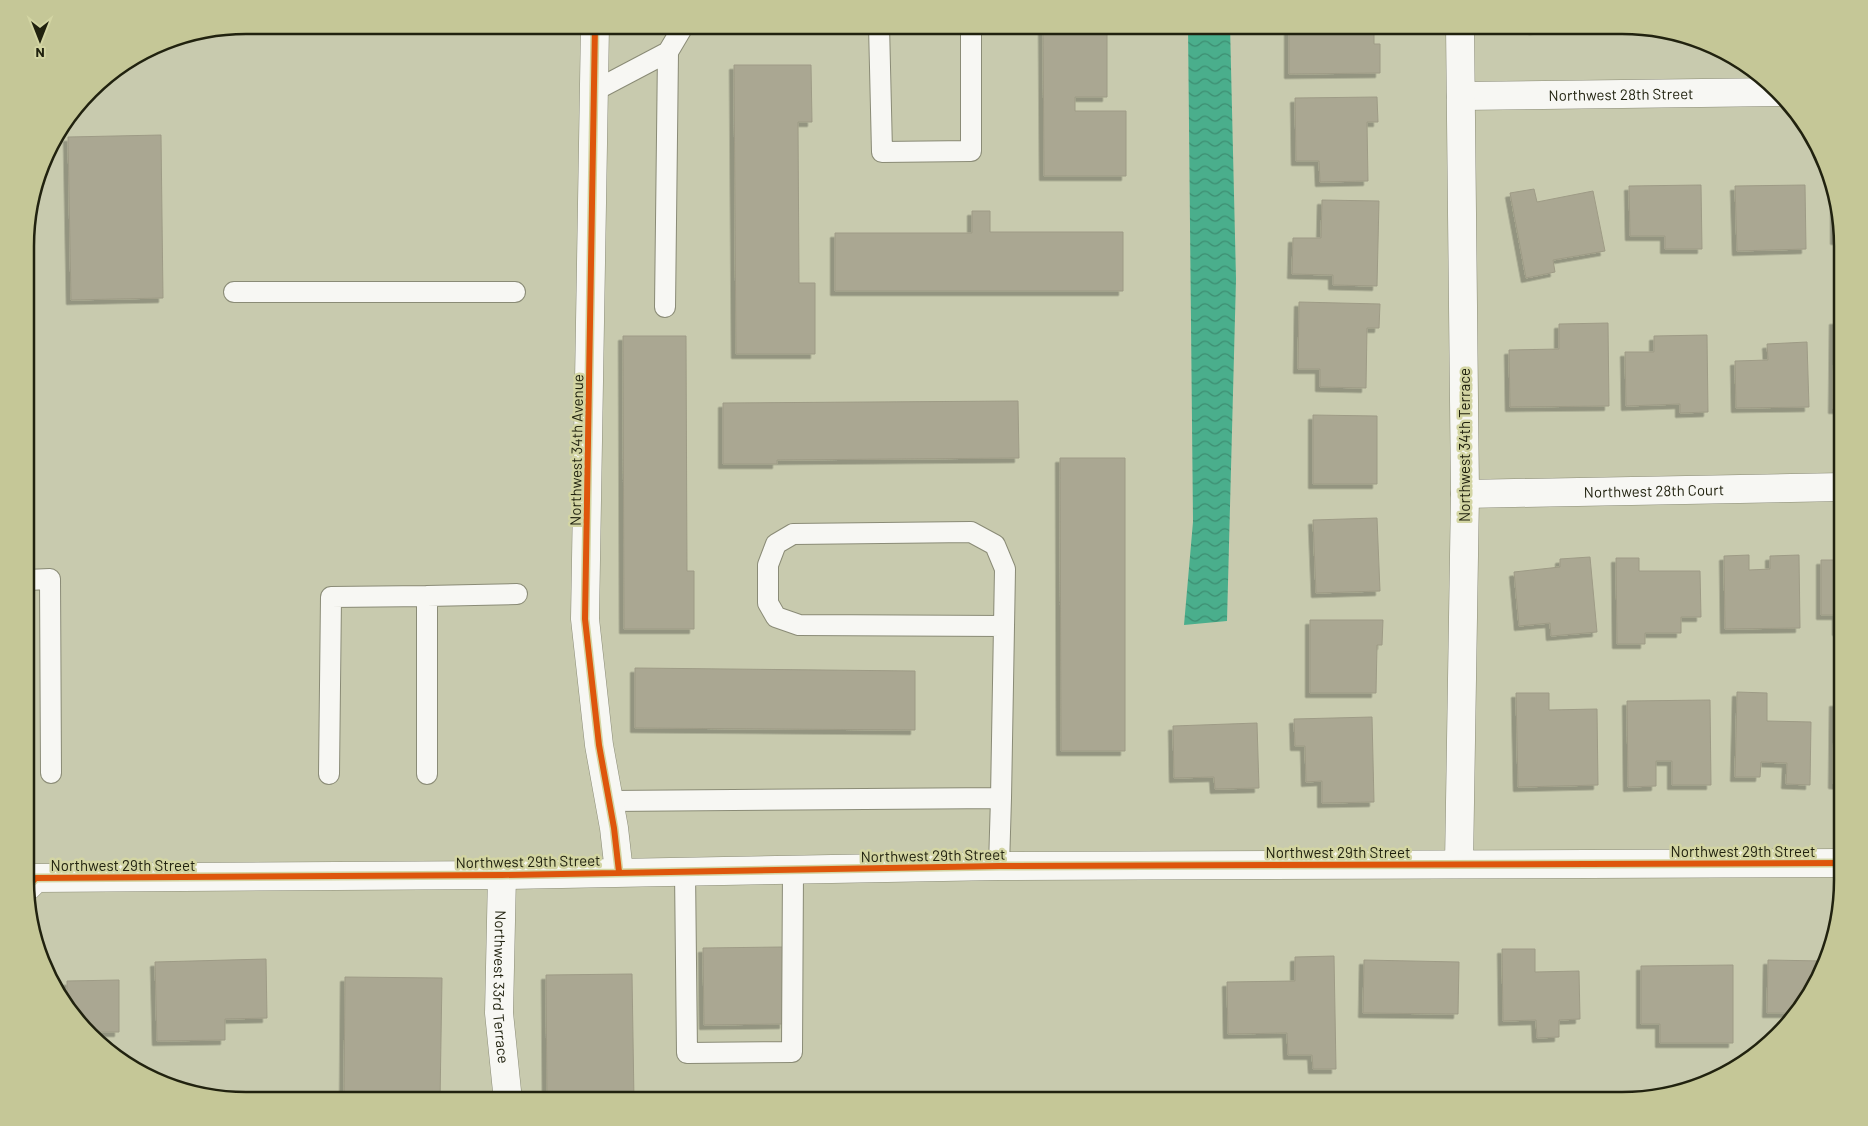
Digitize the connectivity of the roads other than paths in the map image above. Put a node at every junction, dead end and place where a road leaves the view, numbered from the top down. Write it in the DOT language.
graph roads {
  1 [pos="595,34"];
  2 [pos="679,34"];
  3 [pos="879,34"];
  4 [pos="971,34"];
  5 [pos="1460,34"];
  6 [pos="668,52"];
  7 [pos="594,91"];
  8 [pos="1768,92"];
  9 [pos="1461,96"];
  10 [pos="234,292"];
  11 [pos="515,292"];
  12 [pos="665,307"];
  13 [pos="1834,487"];
  14 [pos="1465,494"];
  15 [pos="34,580"];
  16 [pos="517,594"];
  17 [pos="427,596"];
  18 [pos="1004,626"];
  19 [pos="51,773"];
  20 [pos="329,774"];
  21 [pos="426,774"];
  22 [pos="1002,798"];
  23 [pos="609,801"];
  24 [pos="1834,863"];
  25 [pos="1459,864"];
  26 [pos="1000,866"];
  27 [pos="793,869"];
  28 [pos="684,871"];
  29 [pos="619,872"];
  30 [pos="502,875"];
  31 [pos="34,880"];
  32 [pos="507,1092"];
  1 -- 7 [label="street, Northwest 34th Avenue"];
  2 -- 6 [label="lane"];
  3 -- 4 [label="lane"];
  5 -- 9 [label="street, Northwest 34th Terrace"];
  6 -- 7 [label="lane"];
  6 -- 12 [label="lane"];
  7 -- 23 [label="street, Northwest 34th Avenue"];
  8 -- 9 [label="street, Northwest 28th Street"];
  9 -- 14 [label="street, Northwest 34th Terrace"];
  10 -- 11 [label="lane"];
  13 -- 14 [label="street, Northwest 28th Court"];
  14 -- 25 [label="street, Northwest 34th Terrace"];
  15 -- 19 [label="lane"];
  16 -- 17 [label="lane"];
  17 -- 20 [label="lane"];
  17 -- 21 [label="lane"];
  18 -- 18 [label="lane"];
  18 -- 22 [label="lane"];
  22 -- 23 [label="lane"];
  22 -- 26 [label="lane"];
  23 -- 29 [label="street, Northwest 34th Avenue"];
  24 -- 25 [label="street, Northwest 29th Street"];
  25 -- 26 [label="street, Northwest 29th Street"];
  26 -- 27 [label="street, Northwest 29th Street"];
  27 -- 28 [label="street, Northwest 29th Street"];
  27 -- 28 [label="lane"];
  28 -- 29 [label="street, Northwest 29th Street"];
  29 -- 30 [label="street, Northwest 29th Street"];
  30 -- 31 [label="street, Northwest 29th Street"];
  30 -- 32 [label="street, Northwest 33rd Terrace"];
}
